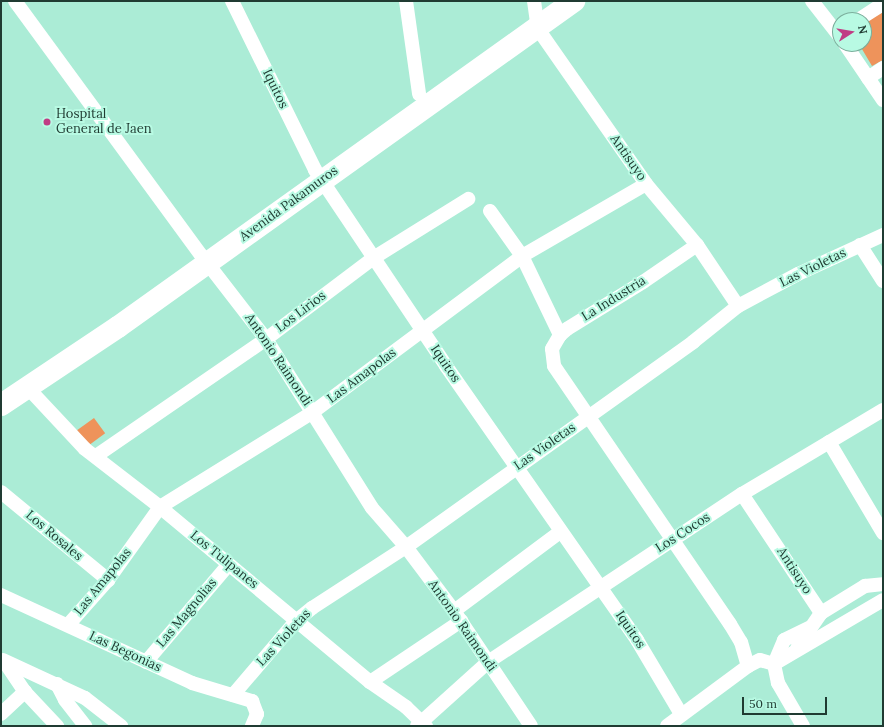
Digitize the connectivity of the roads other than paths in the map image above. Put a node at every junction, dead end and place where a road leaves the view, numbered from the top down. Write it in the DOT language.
graph roads {
  1 [pos="15,1"];
  2 [pos="232,1"];
  3 [pos="236,1"];
  4 [pos="406,1"];
  5 [pos="574,1"];
  6 [pos="812,1"];
  7 [pos="883,4"];
  8 [pos="540,11"];
  9 [pos="870,12"];
  10 [pos="832,25"];
  11 [pos="851,52"];
  12 [pos="883,68"];
  13 [pos="868,78"];
  14 [pos="419,94"];
  15 [pos="883,100"];
  16 [pos="318,175"];
  17 [pos="646,184"];
  18 [pos="468,198"];
  19 [pos="490,212"];
  20 [pos="883,235"];
  21 [pos="697,245"];
  22 [pos="860,245"];
  23 [pos="522,256"];
  24 [pos="375,257"];
  25 [pos="204,259"];
  26 [pos="883,281"];
  27 [pos="738,306"];
  28 [pos="422,330"];
  29 [pos="560,335"];
  30 [pos="266,339"];
  31 [pos="28,388"];
  32 [pos="1,393"];
  33 [pos="1,405"];
  34 [pos="883,410"];
  35 [pos="313,412"];
  36 [pos="587,418"];
  37 [pos="828,442"];
  38 [pos="96,456"];
  39 [pos="517,467"];
  40 [pos="1,492"];
  41 [pos="742,494"];
  42 [pos="160,506"];
  43 [pos="560,532"];
  44 [pos="883,533"];
  45 [pos="673,539"];
  46 [pos="406,547"];
  47 [pos="229,564"];
  48 [pos="108,580"];
  49 [pos="883,584"];
  50 [pos="601,588"];
  51 [pos="1,595"];
  52 [pos="883,600"];
  53 [pos="821,613"];
  54 [pos="457,616"];
  55 [pos="296,621"];
  56 [pos="68,625"];
  57 [pos="810,628"];
  58 [pos="797,648"];
  59 [pos="2,659"];
  60 [pos="146,662"];
  61 [pos="488,662"];
  62 [pos="774,664"];
  63 [pos="748,666"];
  64 [pos="370,682"];
  65 [pos="57,684"];
  66 [pos="25,692"];
  67 [pos="233,695"];
  68 [pos="1,714"];
  69 [pos="681,714"];
  70 [pos="422,725"];
  71 [pos="57,726"];
  72 [pos="86,726"];
  73 [pos="121,726"];
  74 [pos="252,726"];
  75 [pos="530,726"];
  76 [pos="667,726"];
  77 [pos="803,726"];
  1 -- 25 [label="street, Antonio Raimondi"];
  2 -- 3 [label="street"];
  2 -- 16 [label="street, Iquitos"];
  4 -- 14 [label="street"];
  5 -- 8 [label="highway, Avenida Pakamuros"];
  6 -- 10 [label="street"];
  7 -- 9 [label="street"];
  8 -- 14 [label="highway, Avenida Pakamuros"];
  8 -- 16 [label="highway, Avenida Pakamuros"];
  8 -- 17 [label="street, Antisuyo"];
  11 -- 13 [label="street"];
  12 -- 13 [label="street"];
  13 -- 15 [label="street"];
  14 -- 16 [label="highway, Avenida Pakamuros"];
  16 -- 24 [label="street, Iquitos"];
  16 -- 25 [label="highway, Avenida Pakamuros"];
  17 -- 21 [label="street, Antisuyo"];
  17 -- 23 [label="street, Las Amapolas"];
  18 -- 24 [label="street, Los Lirios"];
  19 -- 23 [label="street"];
  20 -- 22 [label="street, Las Violetas"];
  21 -- 27 [label="street, Antisuyo"];
  21 -- 29 [label="street, La Industria"];
  22 -- 26 [label="street"];
  22 -- 27 [label="street, Las Violetas"];
  23 -- 28 [label="street, Las Amapolas"];
  23 -- 29 [label="street"];
  24 -- 28 [label="street, Iquitos"];
  24 -- 30 [label="street, Los Lirios"];
  25 -- 30 [label="street, Antonio Raimondi"];
  25 -- 31 [label="highway, Avenida Pakamuros"];
  25 -- 32 [label="highway, Avenida Pakamuros"];
  27 -- 36 [label="street, Las Violetas"];
  28 -- 35 [label="street, Las Amapolas"];
  28 -- 39 [label="street, Iquitos"];
  29 -- 36 [label="street"];
  30 -- 35 [label="street, Antonio Raimondi"];
  30 -- 38 [label="street, Los Lirios"];
  31 -- 33 [label="highway, Avenida Pakamuros"];
  31 -- 38 [label="street, Los Tulipanes"];
  34 -- 37 [label="street, Los Cocos"];
  35 -- 42 [label="street, Las Amapolas"];
  35 -- 46 [label="street, Antonio Raimondi"];
  36 -- 39 [label="street, Las Violetas"];
  36 -- 45 [label="street"];
  37 -- 41 [label="street, Los Cocos"];
  37 -- 44 [label="street"];
  38 -- 42 [label="street, Los Tulipanes"];
  39 -- 43 [label="street, Iquitos"];
  39 -- 46 [label="street, Las Violetas"];
  40 -- 48 [label="street, Los Rosales"];
  41 -- 45 [label="street, Los Cocos"];
  41 -- 53 [label="street, Antisuyo"];
  42 -- 47 [label="street, Los Tulipanes"];
  42 -- 48 [label="street, Las Amapolas"];
  43 -- 50 [label="street, Iquitos"];
  43 -- 54 [label="street"];
  45 -- 50 [label="street, Los Cocos"];
  45 -- 63 [label="street"];
  46 -- 54 [label="street, Antonio Raimondi"];
  46 -- 55 [label="street, Las Violetas"];
  47 -- 55 [label="street, Los Tulipanes"];
  47 -- 60 [label="street, Las Magnolias"];
  48 -- 56 [label="street, Las Amapolas"];
  49 -- 53 [label="street"];
  50 -- 61 [label="street, Los Cocos"];
  50 -- 69 [label="street, Iquitos"];
  51 -- 56 [label="street, Las Begonias"];
  52 -- 58 [label="street"];
  53 -- 57 [label="street"];
  54 -- 61 [label="street, Antonio Raimondi"];
  54 -- 64 [label="street"];
  55 -- 64 [label="street, Los Tulipanes"];
  55 -- 67 [label="street, Las Violetas"];
  56 -- 60 [label="street, Las Begonias"];
  57 -- 58 [label="street"];
  57 -- 62 [label="street"];
  58 -- 62 [label="street"];
  59 -- 65 [label="street"];
  59 -- 66 [label="street"];
  60 -- 67 [label="street, Las Begonias"];
  61 -- 70 [label="street, Los Cocos"];
  61 -- 75 [label="street, Antonio Raimondi"];
  62 -- 63 [label="street"];
  62 -- 77 [label="street"];
  63 -- 69 [label="street"];
  64 -- 70 [label="street, Los Tulipanes"];
  65 -- 72 [label="street"];
  65 -- 73 [label="street"];
  66 -- 68 [label="street"];
  66 -- 71 [label="street"];
  67 -- 74 [label="street, Las Begonias"];
  69 -- 76 [label="street"];
}
